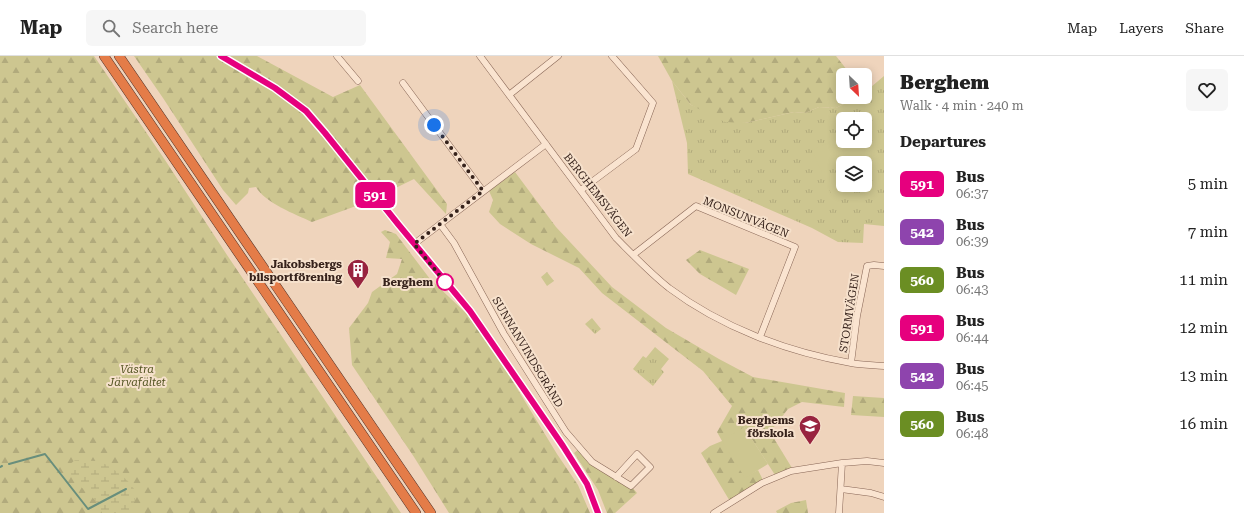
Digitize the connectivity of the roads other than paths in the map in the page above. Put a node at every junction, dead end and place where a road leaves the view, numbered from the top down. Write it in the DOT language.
graph roads {
  1 [pos="104,56"];
  2 [pos="119,56"];
  3 [pos="221,56"];
  4 [pos="337,56"];
  5 [pos="480,56"];
  6 [pos="558,56"];
  7 [pos="612,56"];
  8 [pos="358,81"];
  9 [pos="403,83"];
  10 [pos="509,95"];
  11 [pos="546,144"];
  12 [pos="581,190"];
  13 [pos="483,191"];
  14 [pos="440,224"];
  15 [pos="414,244"];
  16 [pos="633,255"];
  17 [pos="884,266"];
  18 [pos="760,337"];
  19 [pos="851,363"];
  20 [pos="884,366"];
  21 [pos="842,463"];
  22 [pos="884,463"];
  23 [pos="616,477"];
  24 [pos="841,488"];
  25 [pos="884,497"];
  26 [pos="416,513"];
  27 [pos="431,513"];
  28 [pos="598,513"];
  29 [pos="716,513"];
  30 [pos="839,513"];
  1 -- 26 [label="highway"];
  2 -- 27 [label="highway"];
  3 -- 15 [label="street"];
  4 -- 8 [label="street"];
  5 -- 10 [label="street, BERGHEMSVÄGEN"];
  6 -- 10 [label="street"];
  7 -- 12 [label="street"];
  9 -- 13 [label="street"];
  10 -- 11 [label="street, BERGHEMSVÄGEN"];
  11 -- 12 [label="street, BERGHEMSVÄGEN"];
  11 -- 13 [label="street"];
  12 -- 16 [label="street, BERGHEMSVÄGEN"];
  13 -- 14 [label="street"];
  14 -- 15 [label="street"];
  14 -- 23 [label="street, SUNNANVINDSGRÄND"];
  15 -- 28 [label="street"];
  16 -- 18 [label="street, BERGHEMSVÄGEN"];
  16 -- 18 [label="street, MONSUNVÄGEN"];
  17 -- 19 [label="street, STORMVÄGEN"];
  18 -- 19 [label="street, BERGHEMSVÄGEN"];
  19 -- 20 [label="street, BERGHEMSVÄGEN"];
  21 -- 22 [label="street"];
  21 -- 24 [label="street"];
  21 -- 29 [label="street"];
  23 -- 23 [label="street, SUNNANVINDSGRÄND"];
  24 -- 25 [label="street"];
  24 -- 30 [label="street"];
}
